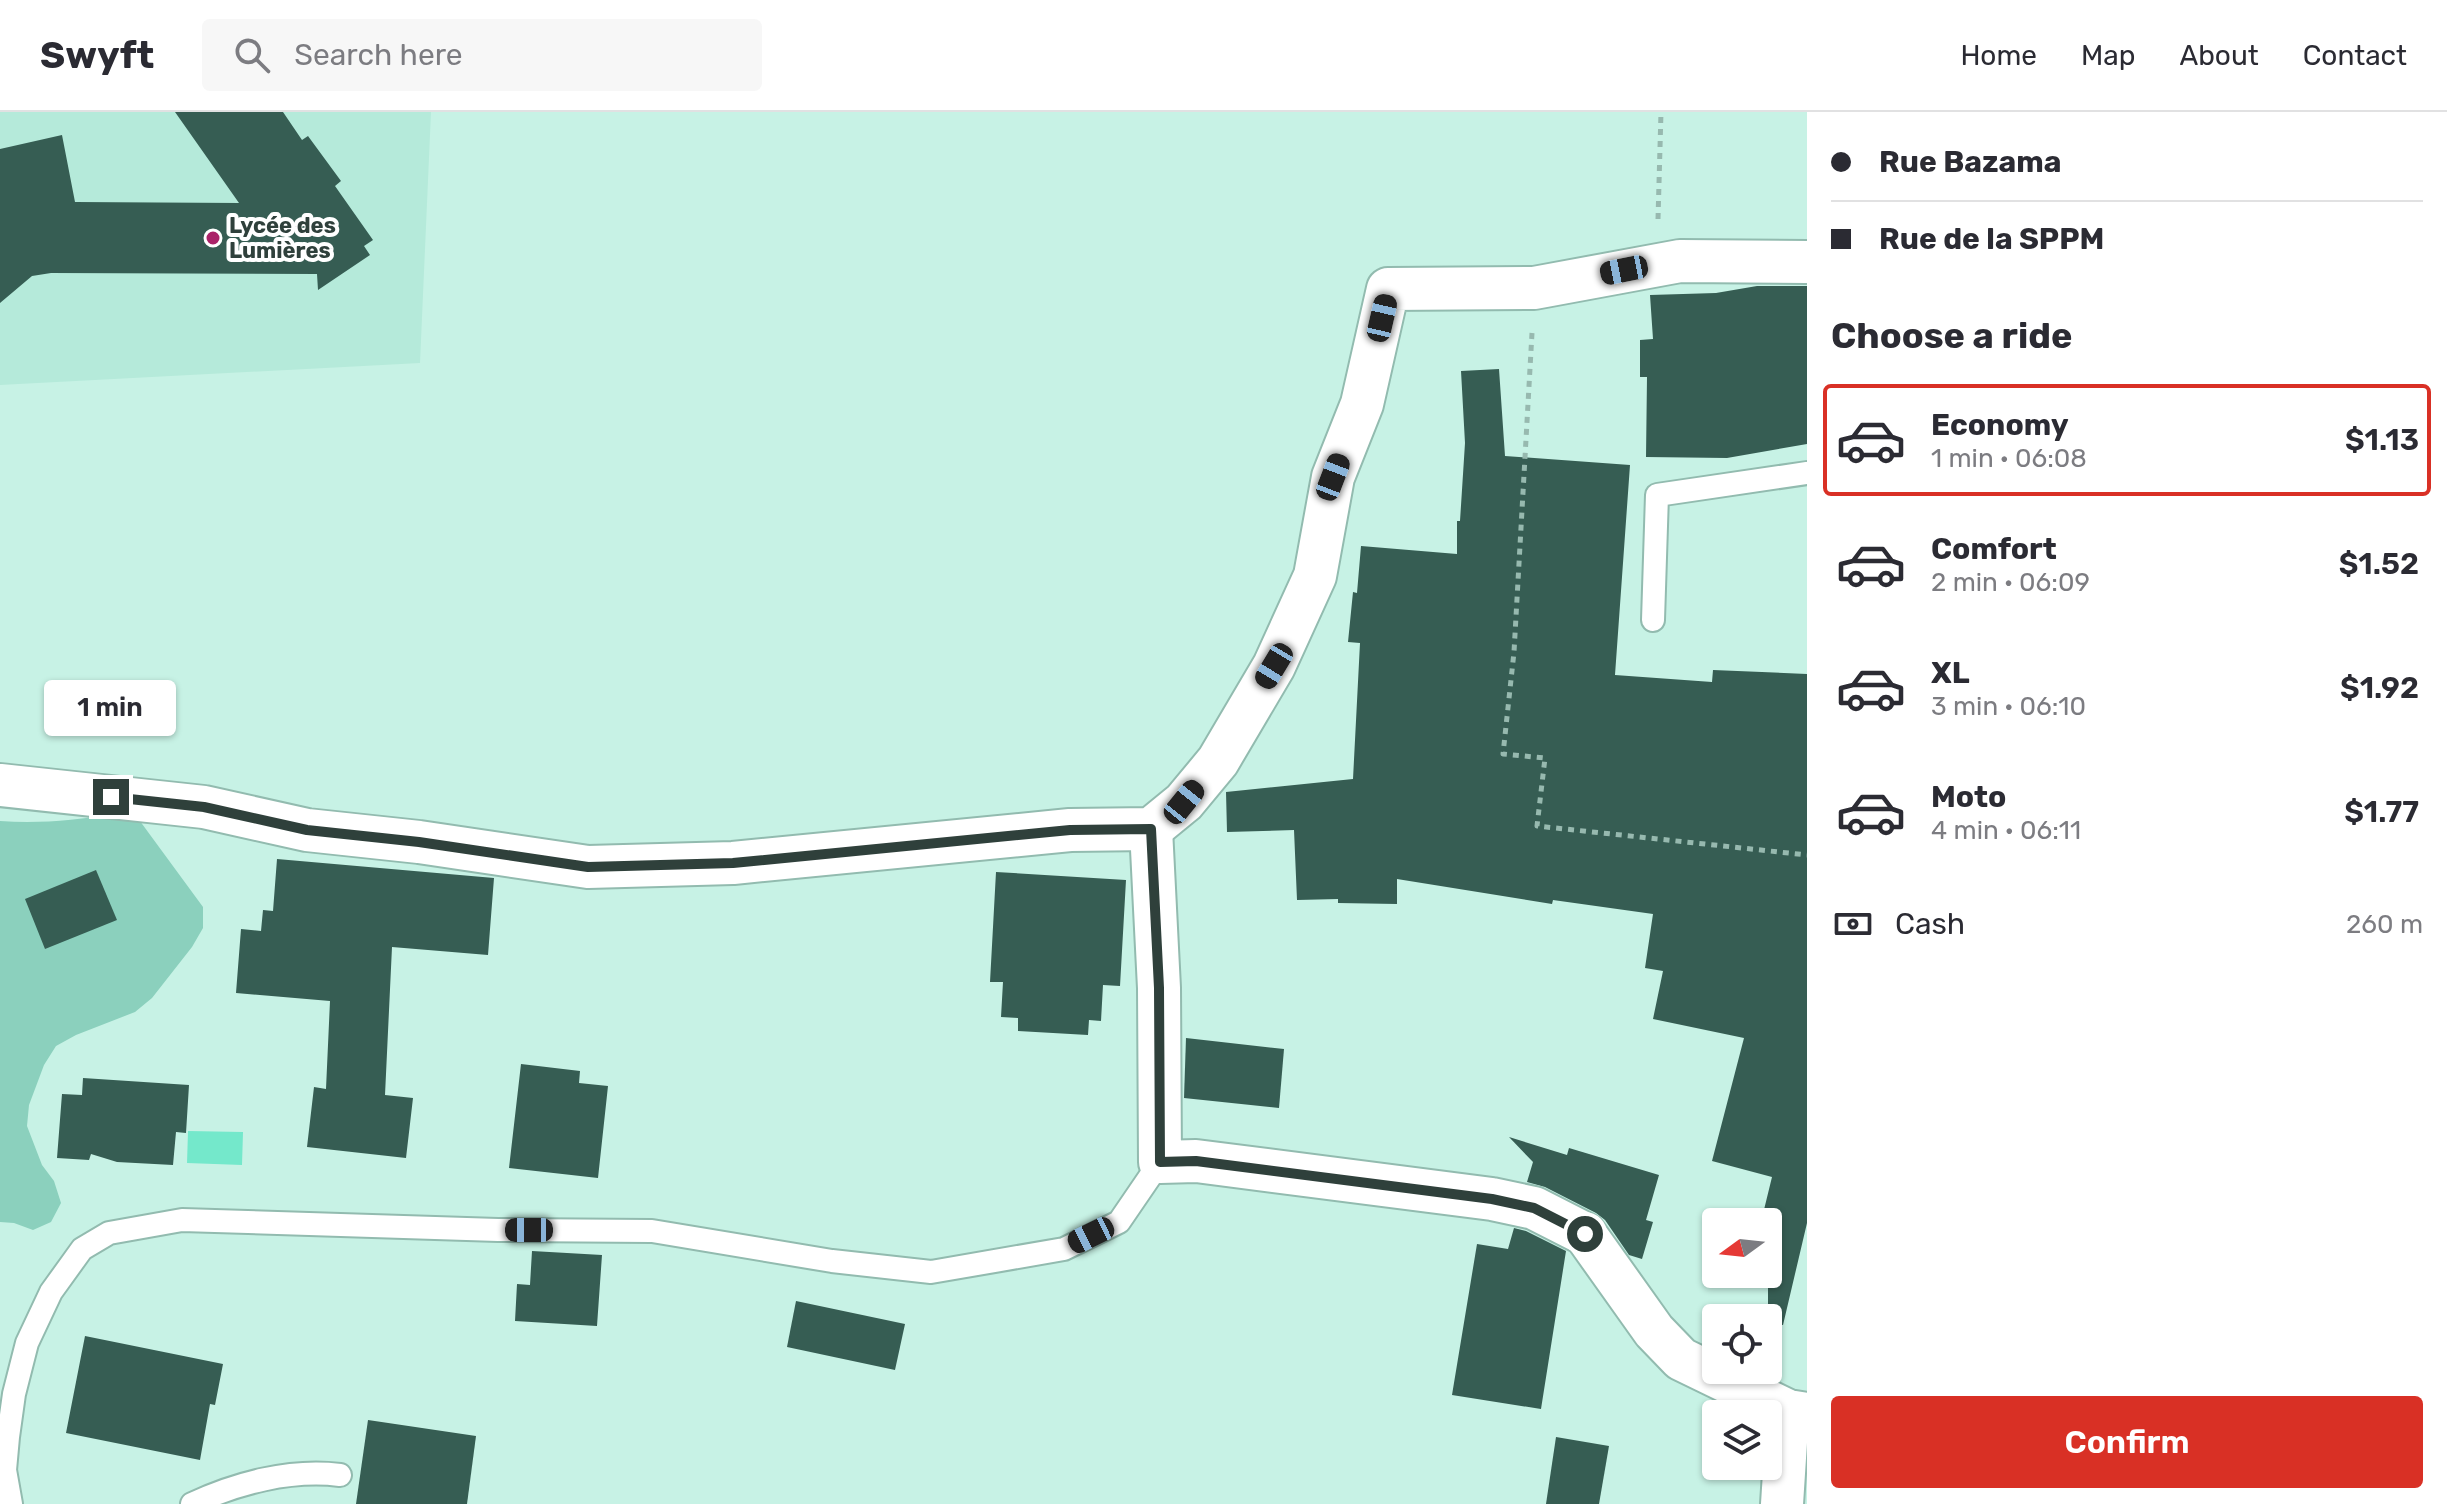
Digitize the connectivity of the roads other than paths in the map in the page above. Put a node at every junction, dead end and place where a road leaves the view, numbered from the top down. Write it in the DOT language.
graph roads {
  1 [pos="1807,262"];
  2 [pos="1807,473"];
  3 [pos="1653,620"];
  4 [pos="0,785"];
  5 [pos="1151,829"];
  6 [pos="1160,1162"];
  7 [pos="1798,1412"];
  8 [pos="340,1475"];
  9 [pos="11,1504"];
  10 [pos="192,1504"];
  11 [pos="1782,1504"];
  1 -- 5 [label="street"];
  2 -- 3 [label="lane"];
  4 -- 5 [label="street"];
  5 -- 6 [label="street"];
  6 -- 7 [label="street"];
  6 -- 9 [label="lane"];
  7 -- 11 [label="street"];
  8 -- 10 [label="lane"];
}
